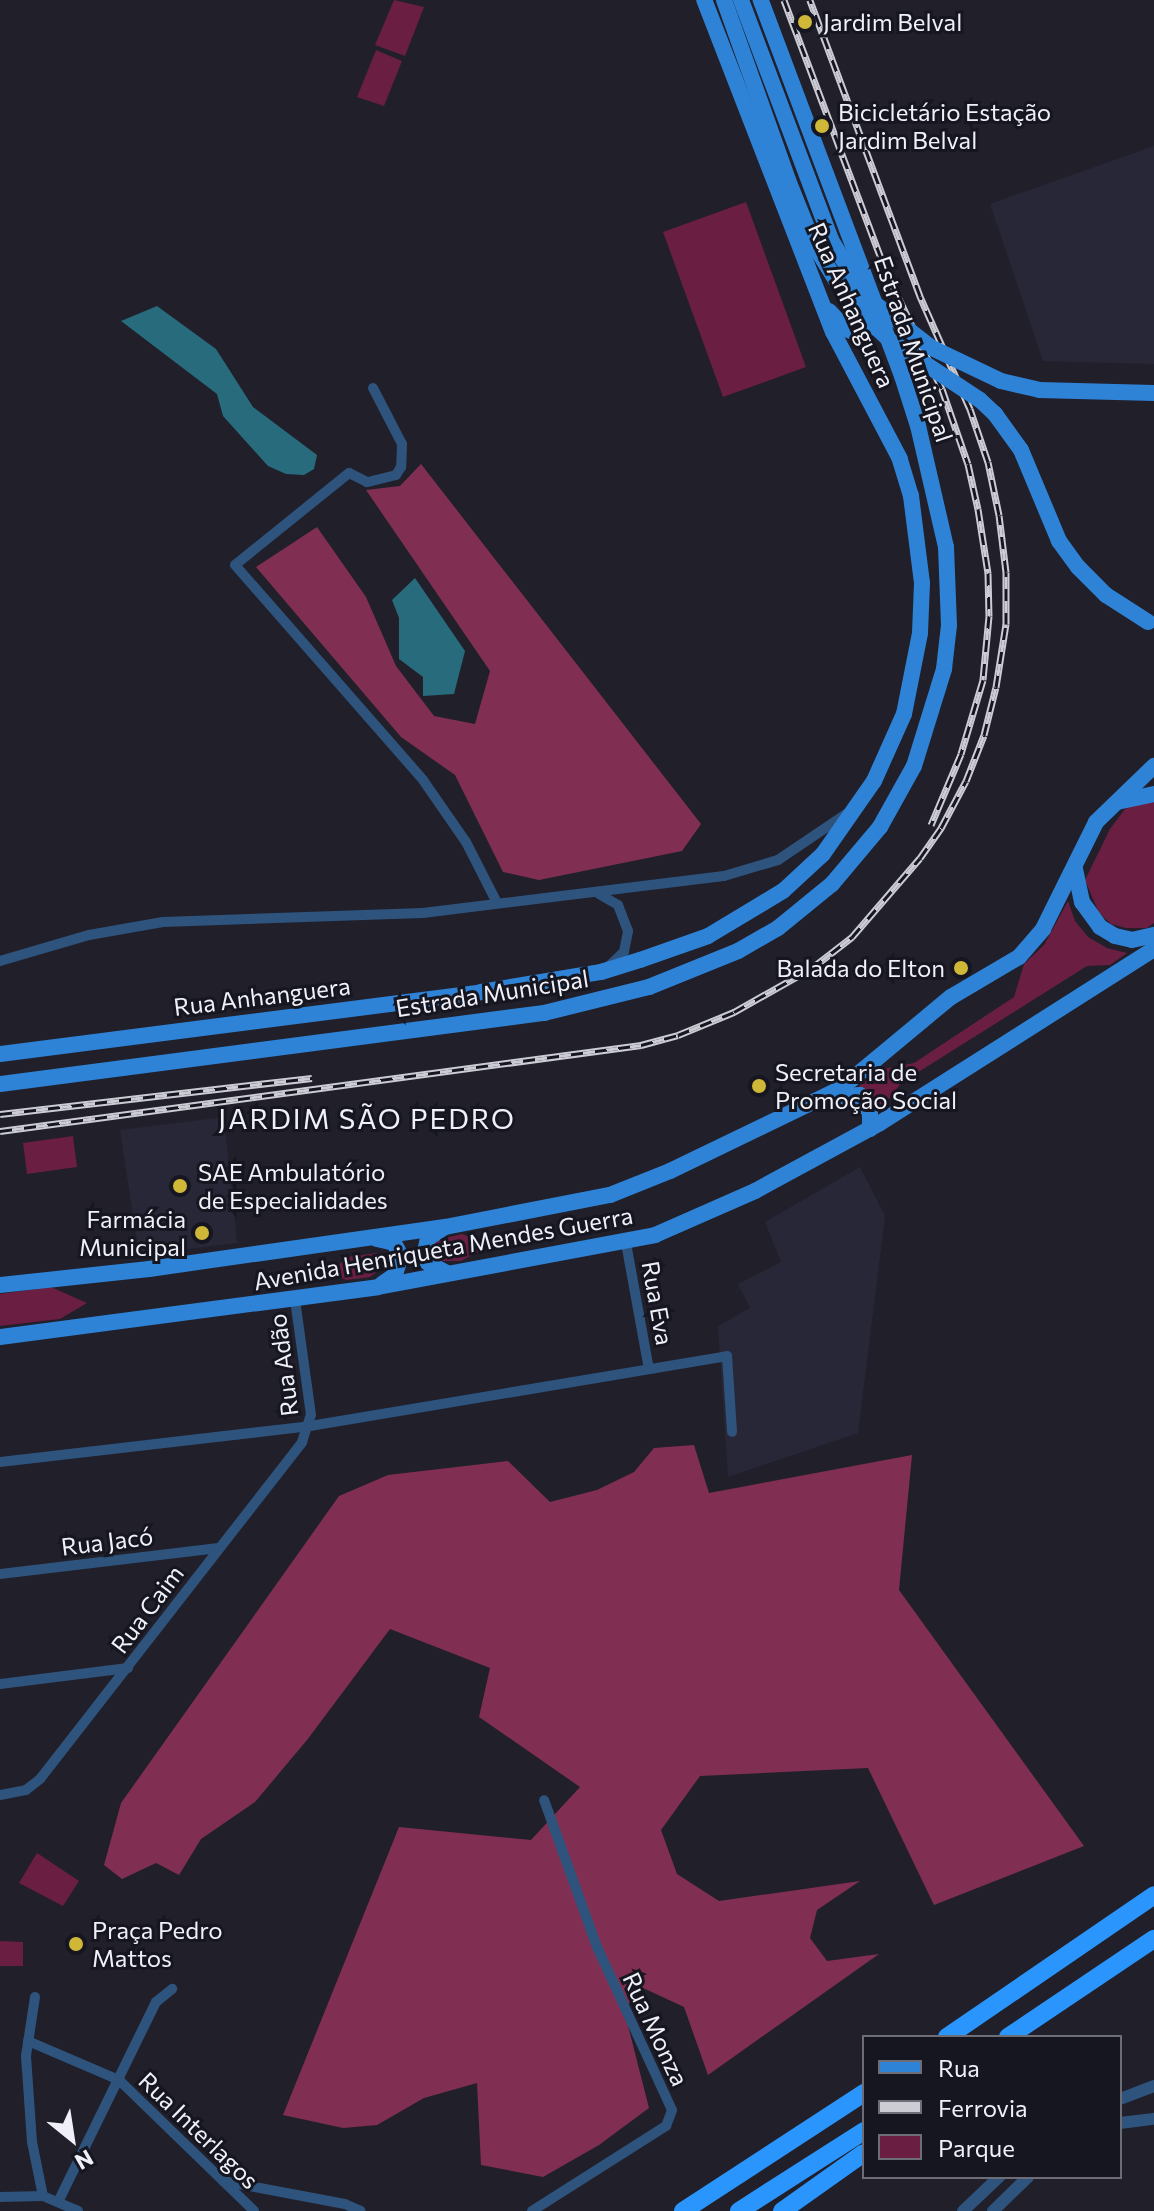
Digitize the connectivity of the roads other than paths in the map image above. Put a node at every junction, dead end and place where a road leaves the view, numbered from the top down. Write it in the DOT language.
graph roads {
  1 [pos="704,0"];
  2 [pos="724,0"];
  3 [pos="741,0"];
  4 [pos="761,0"];
  5 [pos="821,300"];
  6 [pos="875,312"];
  7 [pos="373,388"];
  8 [pos="1154,393"];
  9 [pos="1151,624"];
  10 [pos="1154,758"];
  11 [pos="1147,772"];
  12 [pos="1154,794"];
  13 [pos="1112,804"];
  14 [pos="857,805"];
  15 [pos="1075,869"];
  16 [pos="597,893"];
  17 [pos="496,901"];
  18 [pos="1154,935"];
  19 [pos="1154,949"];
  20 [pos="0,961"];
  21 [pos="601,972"];
  22 [pos="0,1054"];
  23 [pos="0,1084"];
  24 [pos="825,1098"];
  25 [pos="870,1129"];
  26 [pos="445,1227"];
  27 [pos="371,1237"];
  28 [pos="626,1243"];
  29 [pos="447,1273"];
  30 [pos="0,1285"];
  31 [pos="378,1287"];
  32 [pos="295,1300"];
  33 [pos="0,1337"];
  34 [pos="649,1369"];
  35 [pos="310,1426"];
  36 [pos="732,1432"];
  37 [pos="0,1462"];
  38 [pos="218,1548"];
  39 [pos="0,1574"];
  40 [pos="128,1668"];
  41 [pos="0,1684"];
  42 [pos="0,1795"];
  43 [pos="544,1800"];
  44 [pos="1154,1895"];
  45 [pos="1154,1939"];
  46 [pos="172,1989"];
  47 [pos="1075,1993"];
  48 [pos="35,1997"];
  49 [pos="950,2035"];
  50 [pos="1011,2035"];
  51 [pos="1025,2035"];
  52 [pos="28,2041"];
  53 [pos="119,2080"];
  54 [pos="1154,2086"];
  55 [pos="862,2094"];
  56 [pos="1122,2098"];
  57 [pos="1154,2119"];
  58 [pos="1122,2123"];
  59 [pos="862,2132"];
  60 [pos="862,2154"];
  61 [pos="997,2179"];
  62 [pos="1026,2179"];
  63 [pos="221,2180"];
  64 [pos="43,2196"];
  65 [pos="0,2197"];
  66 [pos="13,2198"];
  67 [pos="58,2202"];
  68 [pos="8,2211"];
  69 [pos="78,2211"];
  70 [pos="254,2211"];
  71 [pos="361,2211"];
  72 [pos="532,2211"];
  73 [pos="683,2211"];
  74 [pos="739,2211"];
  75 [pos="782,2211"];
  76 [pos="963,2211"];
  77 [pos="993,2211"];
  1 -- 5 [label="main road, Rua Anhanguera"];
  2 -- 9 [label="main road, bridge"];
  3 -- 8 [label="main road, bridge"];
  4 -- 6 [label="main road, Estrada Municipal"];
  5 -- 6 [label="main road"];
  5 -- 14 [label="main road, Rua Anhanguera"];
  6 -- 23 [label="main road, Estrada Municipal"];
  7 -- 17 [label="street"];
  10 -- 11 [label="main road"];
  11 -- 13 [label="main road"];
  12 -- 13 [label="main road"];
  13 -- 15 [label="main road"];
  14 -- 16 [label="street"];
  14 -- 21 [label="main road, Rua Anhanguera"];
  15 -- 18 [label="main road"];
  15 -- 24 [label="main road"];
  16 -- 17 [label="street"];
  16 -- 21 [label="street"];
  17 -- 20 [label="street"];
  19 -- 25 [label="main road, Avenida Henriqueta Mendes Guerra"];
  21 -- 22 [label="main road, Rua Anhanguera"];
  24 -- 25 [label="main road"];
  24 -- 26 [label="main road"];
  25 -- 28 [label="main road, Avenida Henriqueta Mendes Guerra"];
  26 -- 27 [label="main road"];
  26 -- 29 [label="main road"];
  27 -- 30 [label="main road"];
  27 -- 31 [label="main road"];
  28 -- 29 [label="main road, Avenida Henriqueta Mendes Guerra"];
  28 -- 34 [label="street, Rua Eva"];
  29 -- 31 [label="main road, Avenida Henriqueta Mendes Guerra"];
  31 -- 32 [label="main road, Avenida Henriqueta Mendes Guerra"];
  32 -- 33 [label="main road, Avenida Henriqueta Mendes Guerra"];
  32 -- 35 [label="street, Rua Adão"];
  34 -- 35 [label="street"];
  34 -- 36 [label="street"];
  35 -- 37 [label="street"];
  35 -- 38 [label="street, Rua Caim"];
  38 -- 39 [label="street, Rua Jacó"];
  38 -- 40 [label="street, Rua Caim"];
  40 -- 41 [label="street"];
  40 -- 42 [label="street, Rua Caim"];
  43 -- 72 [label="street, Rua Monza"];
  44 -- 49 [label="highway"];
  45 -- 47 [label="highway"];
  46 -- 53 [label="street"];
  47 -- 50 [label="highway"];
  47 -- 51 [label="highway"];
  48 -- 52 [label="street"];
  52 -- 53 [label="street, Rua Interlagos"];
  52 -- 64 [label="street"];
  53 -- 63 [label="street, Rua Interlagos"];
  53 -- 67 [label="street"];
  54 -- 56 [label="street"];
  55 -- 73 [label="highway"];
  57 -- 58 [label="street"];
  59 -- 74 [label="highway"];
  60 -- 75 [label="highway"];
  61 -- 76 [label="street"];
  62 -- 77 [label="street"];
  63 -- 70 [label="street, Rua Interlagos"];
  63 -- 71 [label="street"];
  64 -- 66 [label="street"];
  64 -- 67 [label="street"];
  65 -- 66 [label="street"];
  66 -- 68 [label="street"];
  67 -- 69 [label="street"];
}
